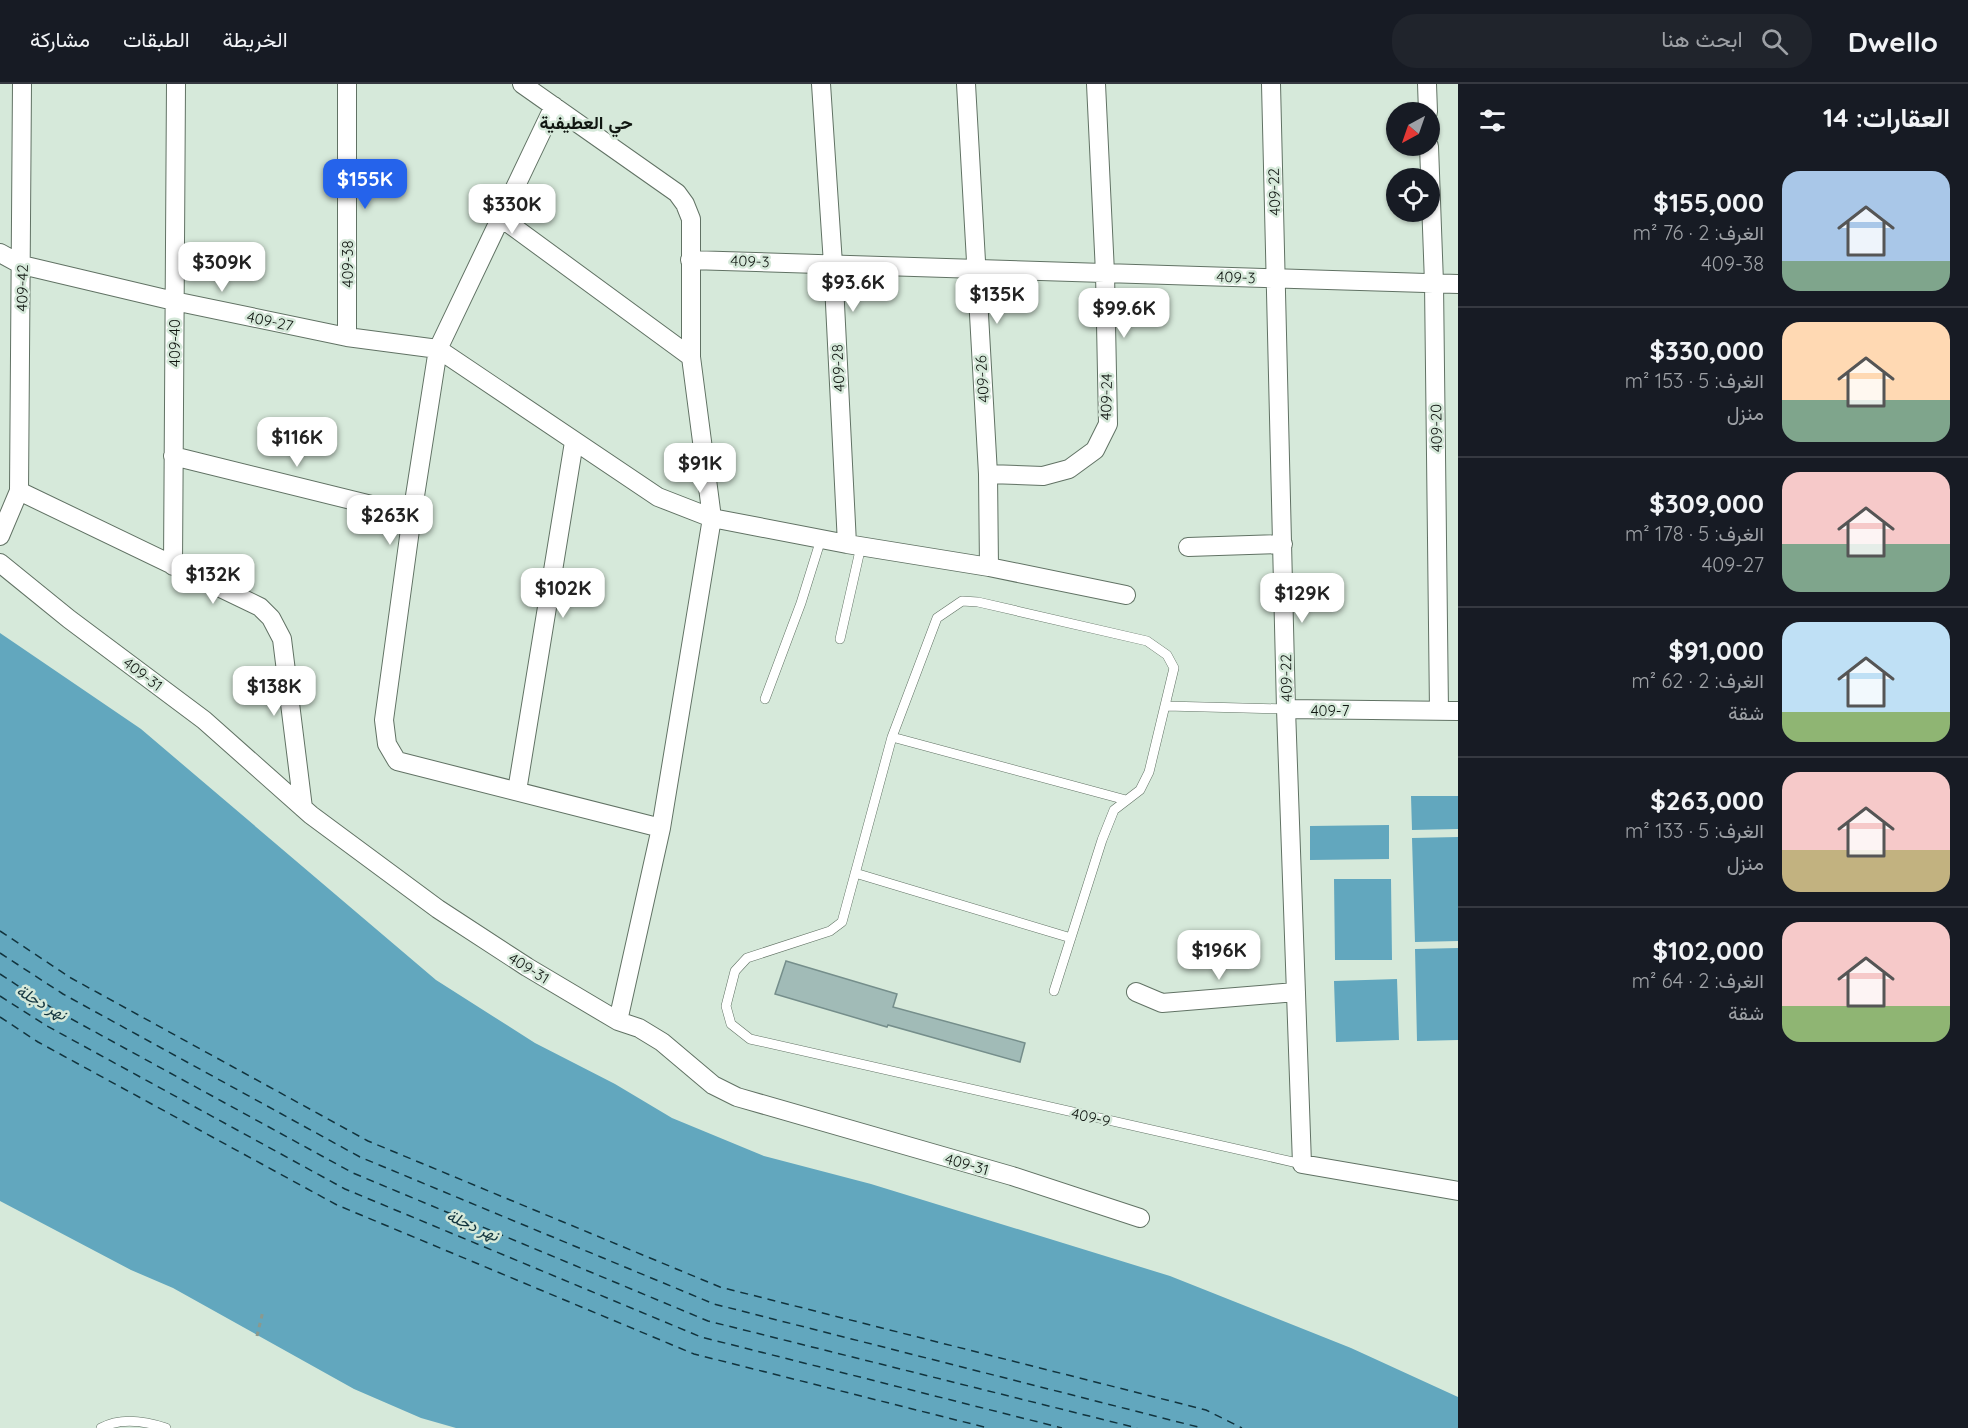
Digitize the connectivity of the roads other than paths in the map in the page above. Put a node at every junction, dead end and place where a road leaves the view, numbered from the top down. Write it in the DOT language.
graph roads {
  1 [pos="22,84"];
  2 [pos="176,84"];
  3 [pos="347,84"];
  4 [pos="522,84"];
  5 [pos="820,84"];
  6 [pos="966,84"];
  7 [pos="1096,84"];
  8 [pos="1271,84"];
  9 [pos="1427,84"];
  10 [pos="1428,102"];
  11 [pos="555,106"];
  12 [pos="1429,156"];
  13 [pos="500,217"];
  14 [pos="0,254"];
  15 [pos="690,260"];
  16 [pos="833,264"];
  17 [pos="22,265"];
  18 [pos="975,268"];
  19 [pos="1105,273"];
  20 [pos="1276,278"];
  21 [pos="1434,283"];
  22 [pos="1458,284"];
  23 [pos="174,301"];
  24 [pos="347,337"];
  25 [pos="438,350"];
  26 [pos="691,357"];
  27 [pos="574,442"];
  28 [pos="174,456"];
  29 [pos="988,474"];
  30 [pos="19,491"];
  31 [pos="412,515"];
  32 [pos="712,518"];
  33 [pos="0,536"];
  34 [pos="821,539"];
  35 [pos="1282,544"];
  36 [pos="854,545"];
  37 [pos="1188,547"];
  38 [pos="0,562"];
  39 [pos="172,566"];
  40 [pos="989,567"];
  41 [pos="1126,595"];
  42 [pos="840,639"];
  43 [pos="765,699"];
  44 [pos="1166,706"];
  45 [pos="1286,710"];
  46 [pos="1439,711"];
  47 [pos="1458,711"];
  48 [pos="892,737"];
  49 [pos="517,791"];
  50 [pos="1126,800"];
  51 [pos="303,808"];
  52 [pos="661,828"];
  53 [pos="855,873"];
  54 [pos="1071,938"];
  55 [pos="1054,991"];
  56 [pos="1136,992"];
  57 [pos="1296,992"];
  58 [pos="618,1021"];
  59 [pos="1302,1164"];
  60 [pos="1458,1191"];
  61 [pos="1140,1218"];
  62 [pos="101,1428"];
  63 [pos="166,1428"];
  1 -- 17 [label="street, 409-42"];
  2 -- 23 [label="street, 409-40"];
  3 -- 24 [label="street, 409-38"];
  4 -- 11 [label="street"];
  5 -- 16 [label="street, 409-28"];
  6 -- 18 [label="street, 409-26"];
  7 -- 19 [label="street, 409-24"];
  8 -- 20 [label="street, 409-22"];
  9 -- 10 [label="street"];
  11 -- 13 [label="street"];
  11 -- 15 [label="street"];
  12 -- 21 [label="street, 409-20"];
  13 -- 25 [label="street"];
  13 -- 26 [label="street"];
  14 -- 17 [label="street, 409-27"];
  15 -- 16 [label="street, 409-3"];
  15 -- 26 [label="street"];
  16 -- 18 [label="street, 409-3"];
  16 -- 36 [label="street, 409-28"];
  17 -- 23 [label="street, 409-27"];
  17 -- 30 [label="street, 409-42"];
  18 -- 19 [label="street, 409-3"];
  18 -- 29 [label="street, 409-26"];
  19 -- 20 [label="street, 409-3"];
  19 -- 29 [label="street, 409-24"];
  20 -- 21 [label="street, 409-3"];
  20 -- 35 [label="street, 409-22"];
  21 -- 22 [label="street, 409-3"];
  21 -- 46 [label="street, 409-20"];
  23 -- 24 [label="street, 409-27"];
  23 -- 28 [label="street, 409-40"];
  24 -- 25 [label="street, 409-27"];
  25 -- 27 [label="street"];
  25 -- 31 [label="street"];
  26 -- 32 [label="street"];
  27 -- 32 [label="street"];
  27 -- 49 [label="street"];
  28 -- 31 [label="street"];
  28 -- 39 [label="street, 409-40"];
  29 -- 40 [label="street, 409-26"];
  30 -- 33 [label="street"];
  30 -- 39 [label="street"];
  31 -- 49 [label="street"];
  32 -- 34 [label="street"];
  32 -- 52 [label="street"];
  34 -- 36 [label="street"];
  34 -- 43 [label="lane"];
  35 -- 37 [label="street"];
  35 -- 45 [label="street, 409-22"];
  36 -- 40 [label="street"];
  36 -- 42 [label="lane"];
  38 -- 51 [label="street, 409-31"];
  39 -- 51 [label="street"];
  40 -- 41 [label="street"];
  44 -- 45 [label="lane, 409-7"];
  44 -- 48 [label="lane"];
  44 -- 50 [label="lane"];
  45 -- 46 [label="street, 409-7"];
  45 -- 57 [label="street, 409-22"];
  46 -- 47 [label="street, 409-7"];
  48 -- 50 [label="lane"];
  48 -- 53 [label="lane"];
  49 -- 52 [label="street"];
  50 -- 54 [label="lane"];
  51 -- 58 [label="street, 409-31"];
  52 -- 58 [label="street"];
  53 -- 54 [label="lane"];
  53 -- 59 [label="lane, 409-9"];
  54 -- 55 [label="lane"];
  56 -- 57 [label="street"];
  57 -- 59 [label="street, 409-22"];
  58 -- 61 [label="street, 409-31"];
  59 -- 60 [label="street, 409-9"];
  62 -- 63 [label="lane"];
}
